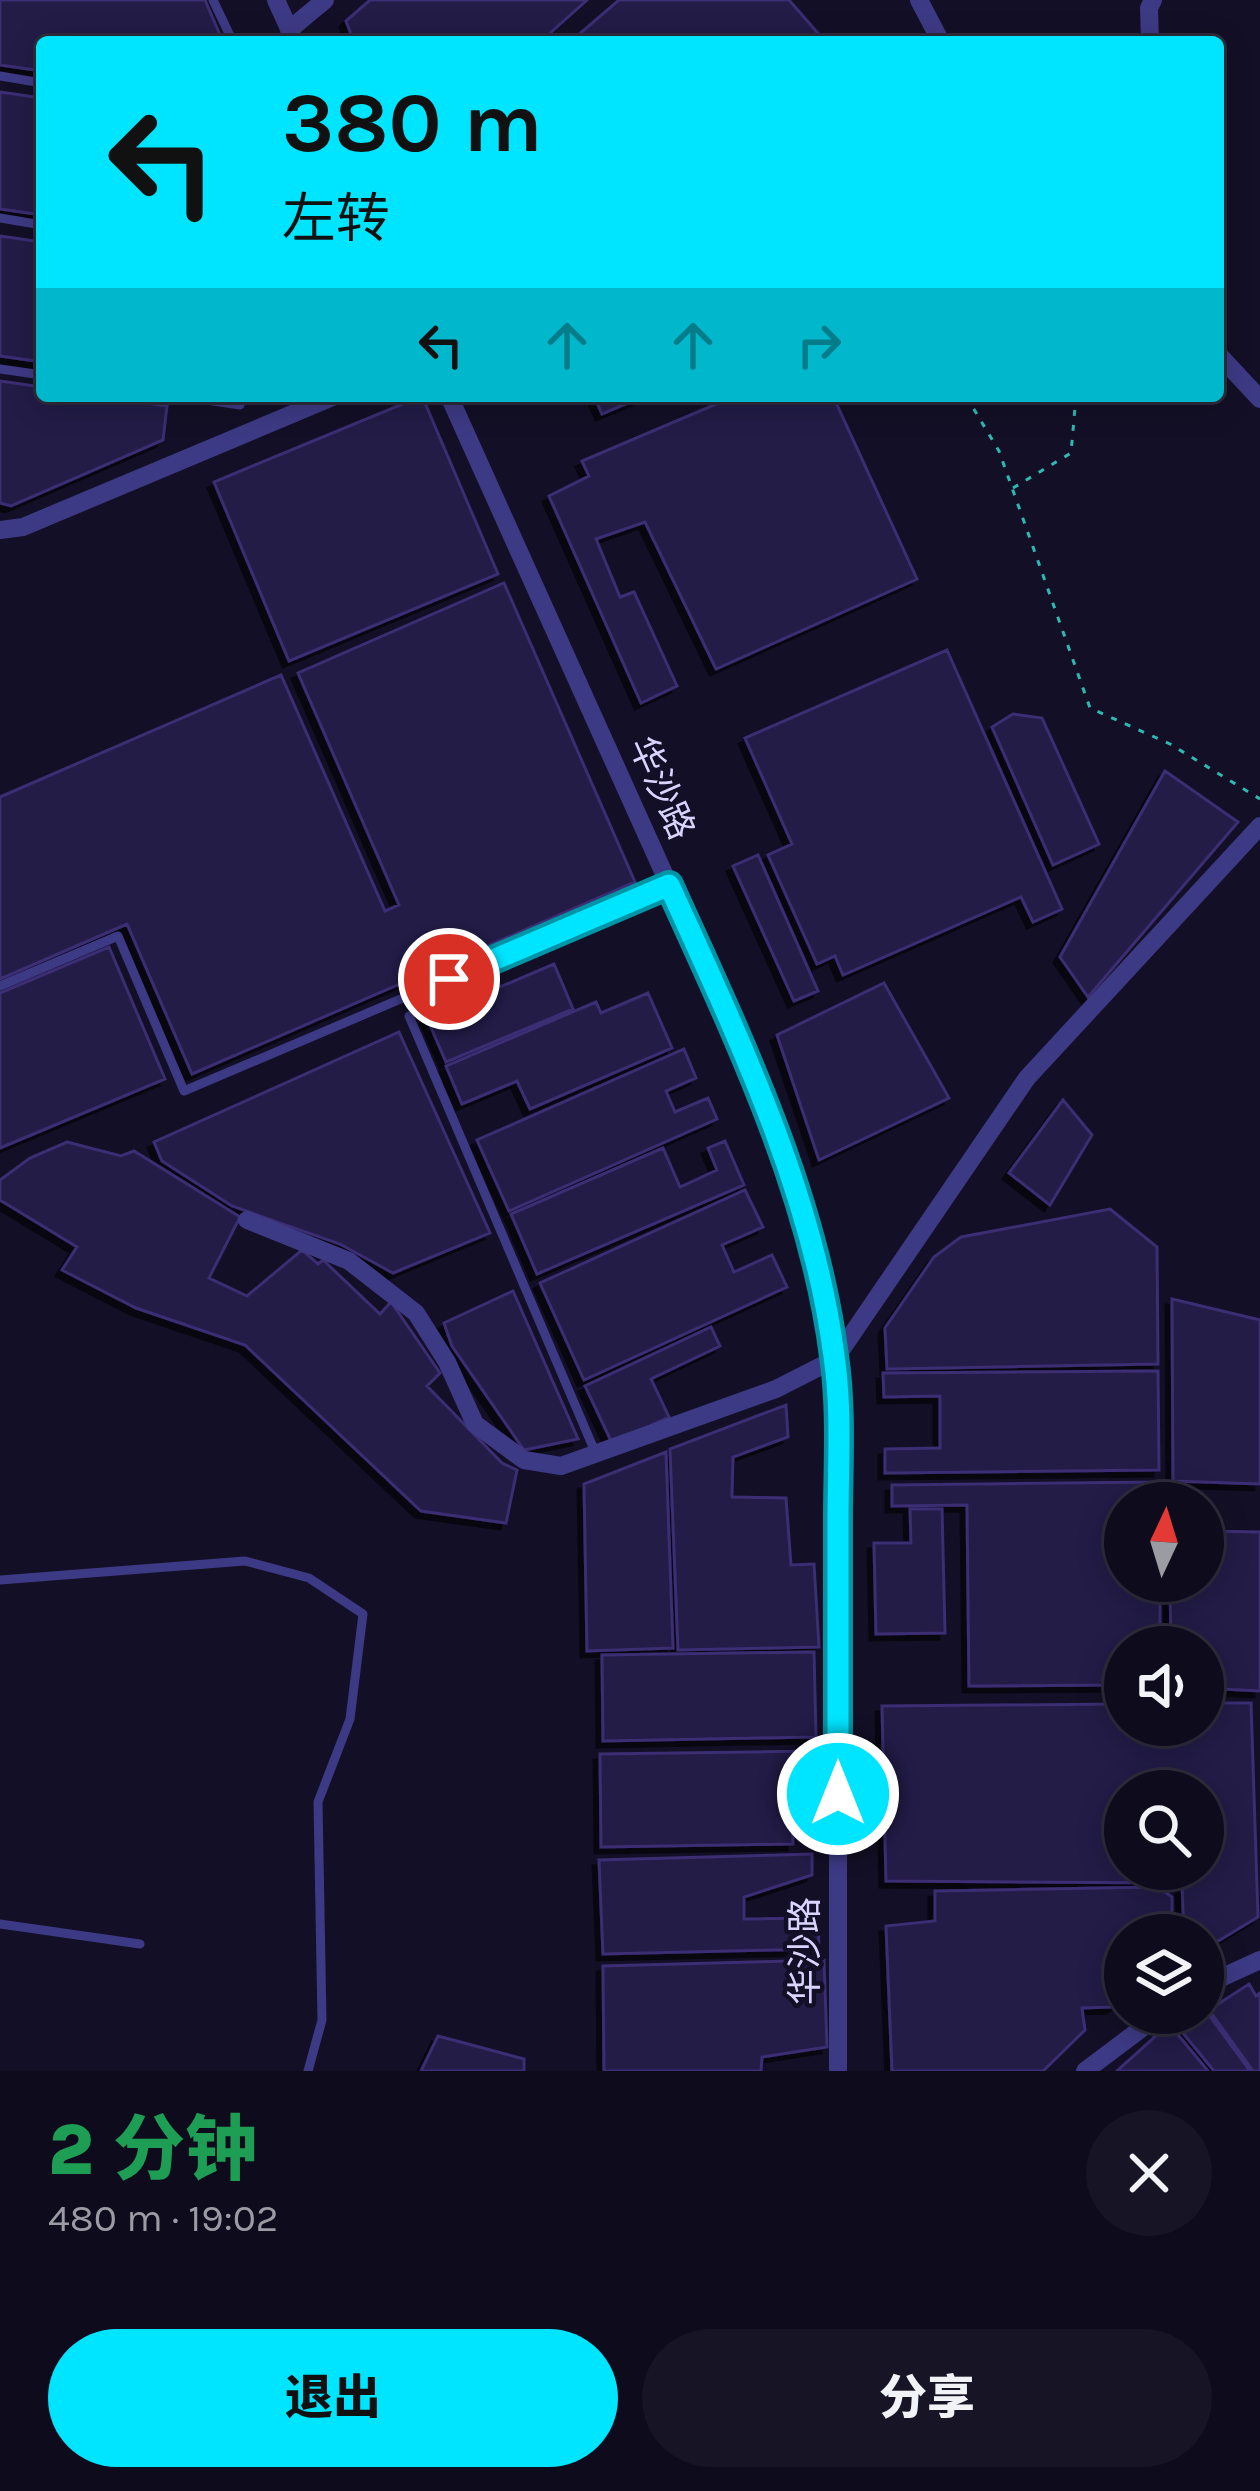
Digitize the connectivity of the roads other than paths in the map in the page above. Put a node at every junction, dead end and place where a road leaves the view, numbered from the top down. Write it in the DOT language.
graph roads {
  1 [pos="213,0"];
  2 [pos="326,0"];
  3 [pos="920,0"];
  4 [pos="1154,0"];
  5 [pos="281,2"];
  6 [pos="229,36"];
  7 [pos="292,36"];
  8 [pos="938,36"];
  9 [pos="1150,36"];
  10 [pos="0,76"];
  11 [pos="36,81"];
  12 [pos="0,218"];
  13 [pos="36,224"];
  14 [pos="1224,360"];
  15 [pos="0,369"];
  16 [pos="36,374"];
  17 [pos="1260,399"];
  18 [pos="220,402"];
  19 [pos="321,402"];
  20 [pos="452,402"];
  21 [pos="240,405"];
  22 [pos="0,530"];
  23 [pos="1260,826"];
  24 [pos="669,885"];
  25 [pos="0,986"];
  26 [pos="410,1016"];
  27 [pos="247,1220"];
  28 [pos="835,1359"];
  29 [pos="596,1454"];
  30 [pos="0,1580"];
  31 [pos="0,1924"];
  32 [pos="140,1945"];
  33 [pos="1260,1960"];
  34 [pos="1224,1976"];
  35 [pos="1134,2034"];
  36 [pos="308,2071"];
  37 [pos="838,2071"];
  38 [pos="1085,2071"];
  1 -- 6 [label="lane"];
  2 -- 7 [label="street"];
  3 -- 8 [label="street"];
  4 -- 9 [label="street"];
  5 -- 7 [label="street"];
  10 -- 11 [label="lane"];
  12 -- 13 [label="lane"];
  14 -- 17 [label="street"];
  15 -- 16 [label="lane"];
  18 -- 21 [label="lane"];
  19 -- 22 [label="street"];
  20 -- 24 [label="street, 华沙路"];
  23 -- 28 [label="street"];
  24 -- 25 [label="lane"];
  24 -- 28 [label="street, 华沙路"];
  26 -- 29 [label="lane"];
  27 -- 29 [label="street"];
  28 -- 29 [label="street"];
  28 -- 37 [label="street, 华沙路"];
  30 -- 36 [label="lane"];
  31 -- 32 [label="lane"];
  33 -- 34 [label="street"];
  35 -- 38 [label="street"];
}
